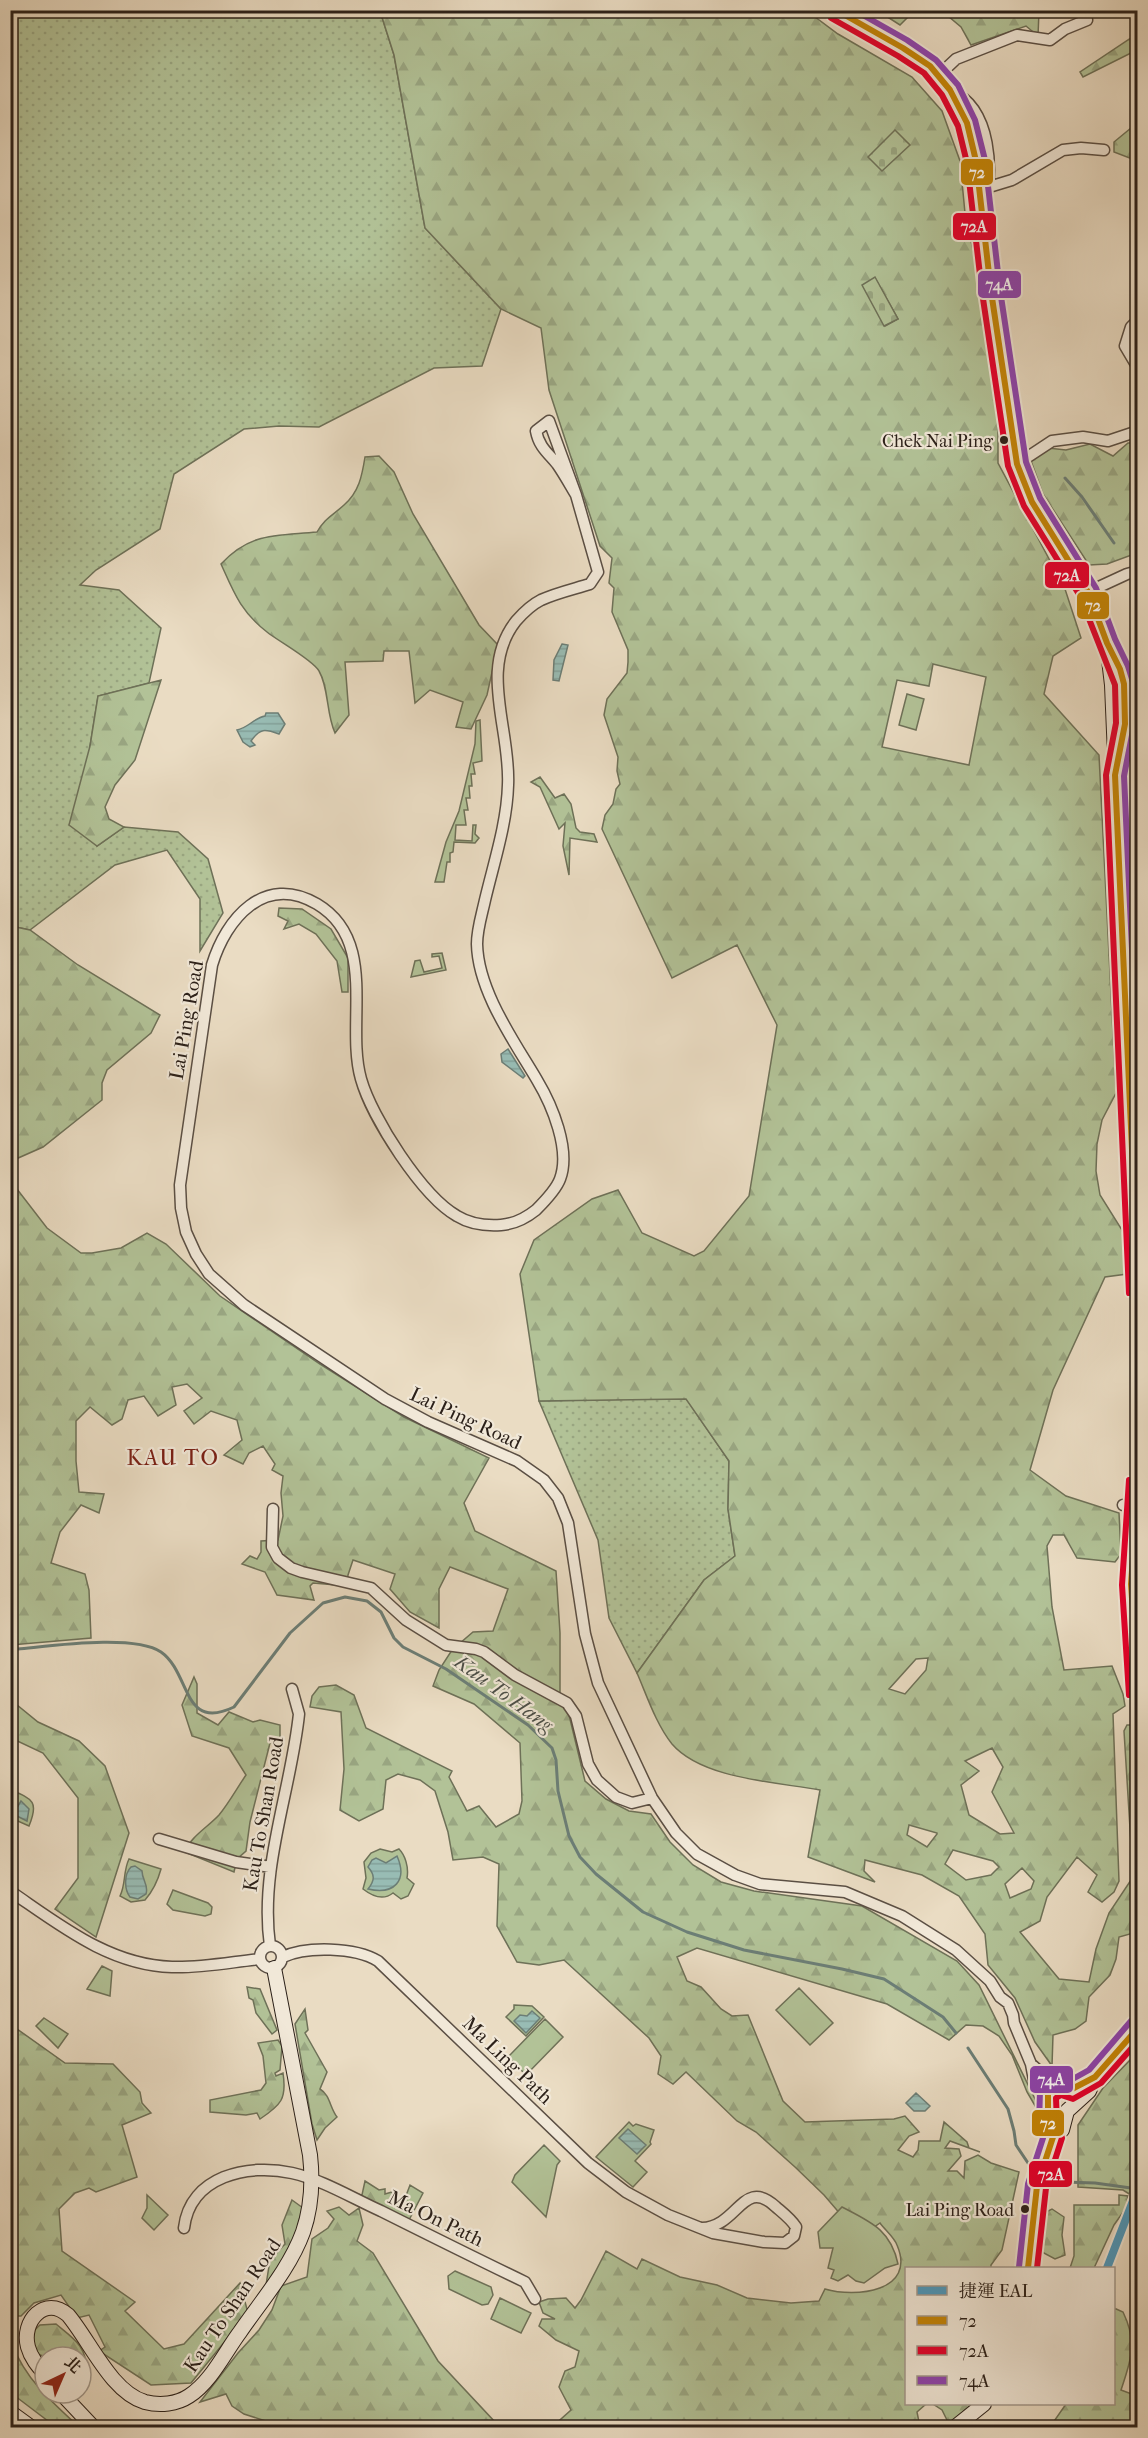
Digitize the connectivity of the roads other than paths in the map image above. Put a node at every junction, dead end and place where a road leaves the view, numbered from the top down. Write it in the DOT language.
graph roads {
  1 [pos="836,10"];
  2 [pos="1087,20"];
  3 [pos="939,75"];
  4 [pos="950,90"];
  5 [pos="1104,150"];
  6 [pos="989,187"];
  7 [pos="983,215"];
  8 [pos="1137,320"];
  9 [pos="1134,351"];
  10 [pos="1137,368"];
  11 [pos="1137,431"];
  12 [pos="1017,464"];
  13 [pos="576,495"];
  14 [pos="1137,571"];
  15 [pos="1088,592"];
  16 [pos="1137,1293"];
  17 [pos="1137,1481"];
  18 [pos="1130,1506"];
  19 [pos="273,1509"];
  20 [pos="292,1689"];
  21 [pos="1137,1694"];
  22 [pos="652,1798"];
  23 [pos="159,1839"];
  24 [pos="271,1867"];
  25 [pos="10,1891"];
  26 [pos="270,1946"];
  27 [pos="260,1959"];
  28 [pos="278,1963"];
  29 [pos="1137,2027"];
  30 [pos="1031,2064"];
  31 [pos="1067,2097"];
  32 [pos="1048,2102"];
  33 [pos="1053,2137"];
  34 [pos="312,2180"];
  35 [pos="725,2220"];
  36 [pos="184,2228"];
  37 [pos="702,2228"];
  38 [pos="736,2238"];
  39 [pos="1028,2267"];
  40 [pos="535,2299"];
  41 [pos="89,2345"];
  42 [pos="93,2350"];
  43 [pos="33,2358"];
  44 [pos="73,2405"];
  45 [pos="982,2405"];
  46 [pos="94,2427"];
  47 [pos="954,2427"];
  1 -- 3 [label="main road"];
  2 -- 3 [label="street"];
  3 -- 4 [label="main road"];
  4 -- 6 [label="street"];
  4 -- 7 [label="main road"];
  5 -- 6 [label="street"];
  6 -- 7 [label="street"];
  7 -- 12 [label="main road"];
  8 -- 9 [label="street"];
  9 -- 10 [label="street"];
  11 -- 12 [label="street"];
  12 -- 15 [label="main road"];
  13 -- 13 [label="street, Lai Ping Road"];
  13 -- 22 [label="street, Lai Ping Road"];
  14 -- 15 [label="street"];
  15 -- 16 [label="main road"];
  17 -- 18 [label="main road"];
  18 -- 21 [label="main road"];
  19 -- 22 [label="street"];
  20 -- 24 [label="street, Kau To Shan Road"];
  22 -- 30 [label="street, Lai Ping Road"];
  23 -- 24 [label="street"];
  24 -- 26 [label="street, Kau To Shan Road"];
  25 -- 27 [label="street"];
  26 -- 27 [label="street"];
  26 -- 28 [label="street"];
  27 -- 28 [label="street"];
  28 -- 34 [label="main road, Kau To Shan Road"];
  28 -- 37 [label="street, Ma Ling Path"];
  29 -- 31 [label="main road"];
  30 -- 31 [label="street, Lai Ping Road"];
  30 -- 32 [label="street, Lai Ping Road"];
  31 -- 32 [label="main road"];
  31 -- 32 [label="main road"];
  31 -- 33 [label="main road"];
  32 -- 33 [label="main road"];
  33 -- 39 [label="main road"];
  34 -- 36 [label="street, Ma On Path"];
  34 -- 40 [label="street, Ma On Path"];
  34 -- 42 [label="main road, Kau To Shan Road"];
  35 -- 37 [label="street, Ma Ling Path"];
  35 -- 38 [label="street"];
  35 -- 38 [label="street, Ma Ling Path"];
  37 -- 38 [label="street, Ma Ling Path"];
  41 -- 43 [label="main road, Kau To Shan Road"];
  44 -- 46 [label="main road"];
  45 -- 47 [label="main road"];
}
